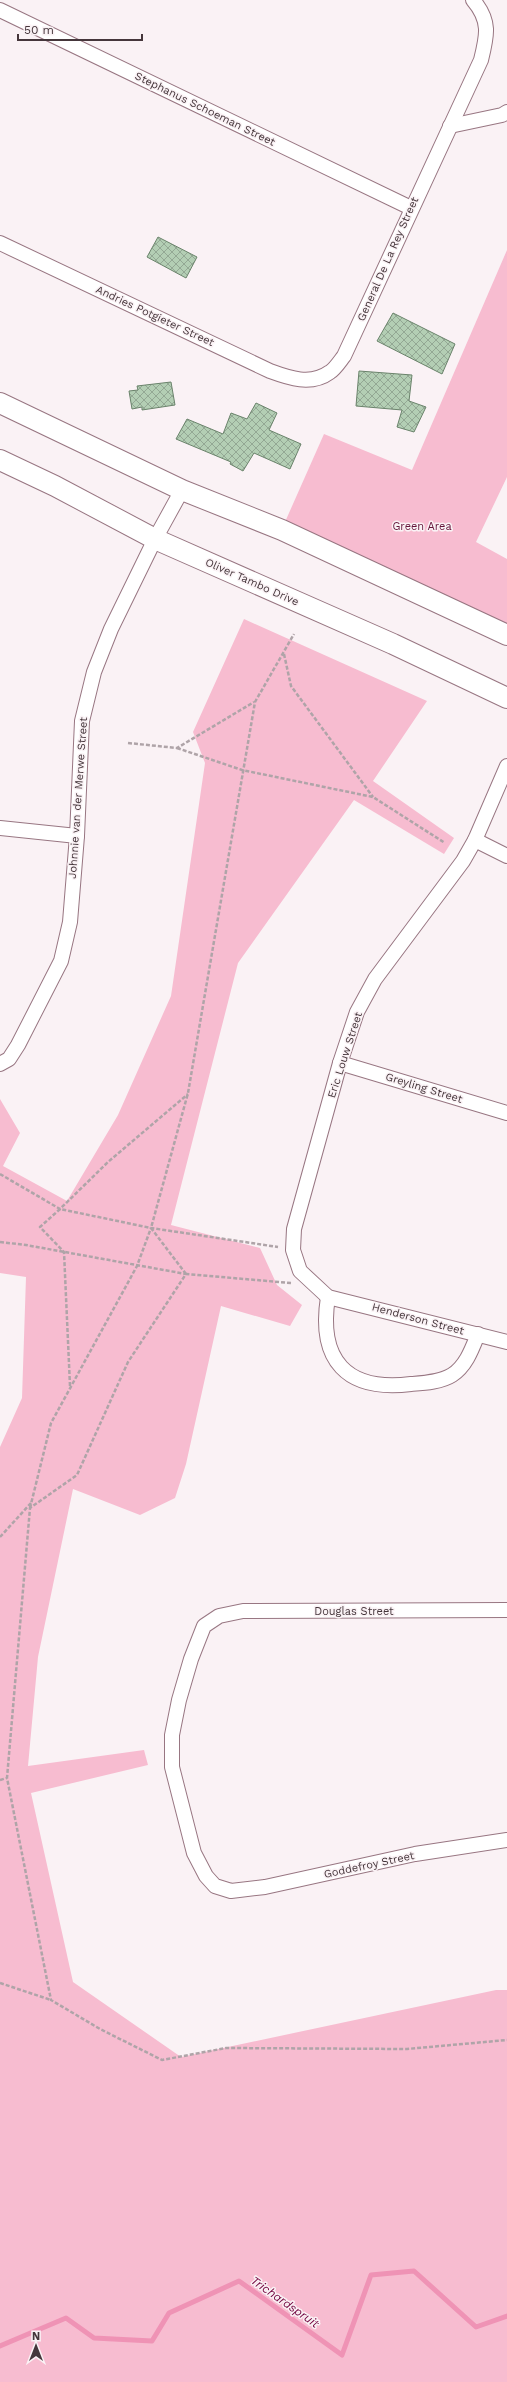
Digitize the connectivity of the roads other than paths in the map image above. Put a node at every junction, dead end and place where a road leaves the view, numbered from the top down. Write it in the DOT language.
graph roads {
  1 [pos="473,0"];
  2 [pos="0,10"];
  3 [pos="507,112"];
  4 [pos="450,126"];
  5 [pos="411,208"];
  6 [pos="0,243"];
  7 [pos="313,380"];
  8 [pos="0,403"];
  9 [pos="0,460"];
  10 [pos="182,490"];
  11 [pos="155,539"];
  12 [pos="507,635"];
  13 [pos="507,698"];
  14 [pos="507,766"];
  15 [pos="0,828"];
  16 [pos="77,836"];
  17 [pos="475,840"];
  18 [pos="507,856"];
  19 [pos="340,1063"];
  20 [pos="0,1064"];
  21 [pos="507,1113"];
  22 [pos="328,1297"];
  23 [pos="478,1334"];
  24 [pos="507,1342"];
  25 [pos="507,1610"];
  26 [pos="507,1840"];
  27 [pos="231,1891"];
  1 -- 4 [label="street, General De La Rey Street"];
  2 -- 5 [label="street, Stephanus Schoeman Street"];
  3 -- 4 [label="street"];
  4 -- 5 [label="street, General De La Rey Street"];
  5 -- 7 [label="street, General De La Rey Street"];
  6 -- 7 [label="street, Andries Potgieter Street"];
  8 -- 10 [label="street"];
  9 -- 11 [label="street, Oliver Tambo Drive"];
  10 -- 11 [label="street, Johnnie van der Merwe Street"];
  10 -- 12 [label="street"];
  11 -- 13 [label="street, Oliver Tambo Drive"];
  11 -- 16 [label="street, Johnnie van der Merwe Street"];
  14 -- 17 [label="street, Eric Louw Street"];
  15 -- 16 [label="street"];
  16 -- 20 [label="street, Johnnie van der Merwe Street"];
  17 -- 18 [label="street"];
  17 -- 19 [label="street, Eric Louw Street"];
  19 -- 21 [label="street, Greyling Street"];
  19 -- 22 [label="street, Eric Louw Street"];
  22 -- 23 [label="street, Henderson Street"];
  22 -- 23 [label="street"];
  23 -- 24 [label="street, Henderson Street"];
  25 -- 27 [label="street, Douglas Street"];
  26 -- 27 [label="street, Goddefroy Street"];
}
